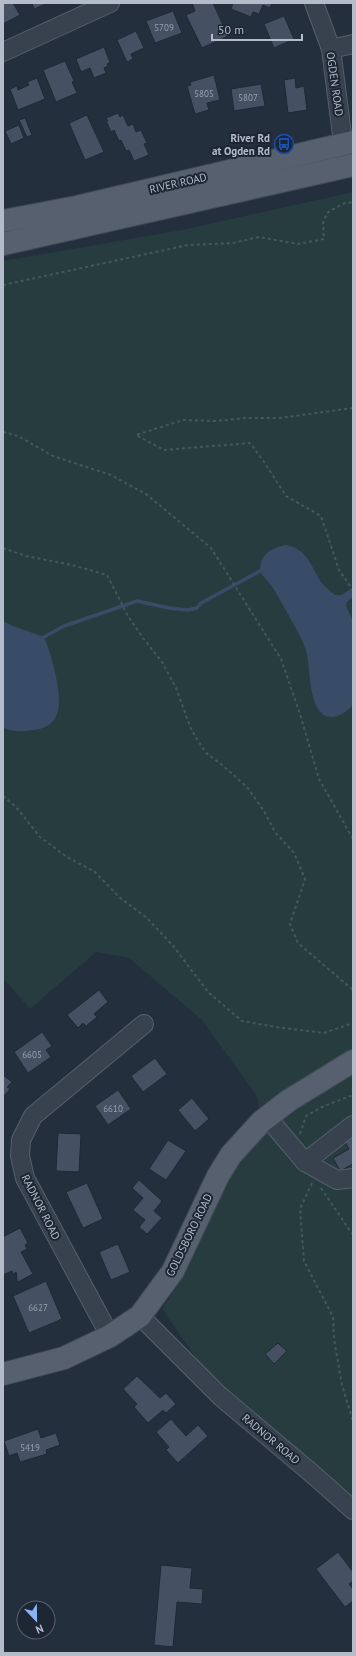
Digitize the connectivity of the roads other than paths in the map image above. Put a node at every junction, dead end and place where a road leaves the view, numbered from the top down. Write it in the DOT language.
graph roads {
  1 [pos="110,3"];
  2 [pos="314,3"];
  3 [pos="353,44"];
  4 [pos="331,49"];
  5 [pos="3,52"];
  6 [pos="348,143"];
  7 [pos="350,166"];
  8 [pos="3,222"];
  9 [pos="3,244"];
  10 [pos="144,1024"];
  11 [pos="353,1061"];
  12 [pos="267,1117"];
  13 [pos="353,1126"];
  14 [pos="305,1162"];
  15 [pos="353,1178"];
  16 [pos="140,1316"];
  17 [pos="110,1336"];
  18 [pos="3,1374"];
  19 [pos="353,1510"];
  1 -- 5 [label="street"];
  2 -- 4 [label="street, OGDEN ROAD"];
  3 -- 4 [label="street"];
  4 -- 6 [label="street, OGDEN ROAD"];
  6 -- 7 [label="street, OGDEN ROAD"];
  6 -- 8 [label="main road, RIVER ROAD"];
  7 -- 9 [label="main road, RIVER ROAD"];
  10 -- 17 [label="street, RADNOR ROAD"];
  11 -- 12 [label="main road, GOLDSBORO ROAD"];
  12 -- 14 [label="street"];
  12 -- 16 [label="main road, GOLDSBORO ROAD"];
  13 -- 14 [label="street"];
  14 -- 15 [label="street"];
  16 -- 17 [label="main road, GOLDSBORO ROAD"];
  16 -- 19 [label="street, RADNOR ROAD"];
  17 -- 18 [label="main road, GOLDSBORO ROAD"];
}
